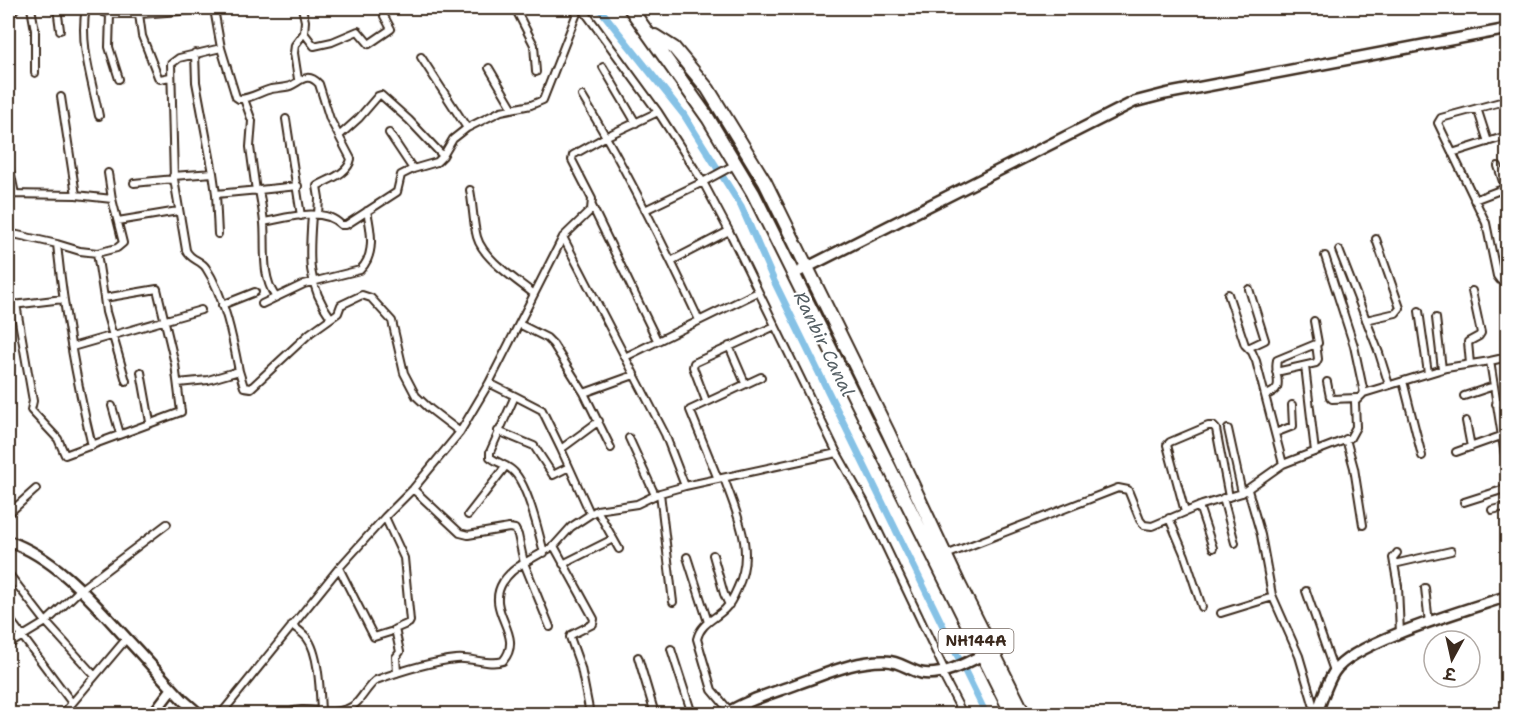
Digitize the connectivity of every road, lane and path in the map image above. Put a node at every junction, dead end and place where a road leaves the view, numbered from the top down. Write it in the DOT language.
graph roads {
  1 [pos="16,8"];
  2 [pos="30,8"];
  3 [pos="57,8"];
  4 [pos="86,8"];
  5 [pos="100,8"];
  6 [pos="199,8"];
  7 [pos="222,8"];
  8 [pos="302,8"];
  9 [pos="515,8"];
  10 [pos="580,8"];
  11 [pos="630,8"];
  12 [pos="214,9"];
  13 [pos="110,14"];
  14 [pos="139,14"];
  15 [pos="8,15"];
  16 [pos="384,16"];
  17 [pos="647,29"];
  18 [pos="1508,29"];
  19 [pos="60,30"];
  20 [pos="304,33"];
  21 [pos="221,48"];
  22 [pos="195,53"];
  23 [pos="421,57"];
  24 [pos="603,67"];
  25 [pos="489,68"];
  26 [pos="536,72"];
  27 [pos="35,73"];
  28 [pos="170,77"];
  29 [pos="119,79"];
  30 [pos="298,79"];
  31 [pos="582,96"];
  32 [pos="61,97"];
  33 [pos="244,99"];
  34 [pos="1508,100"];
  35 [pos="512,107"];
  36 [pos="1478,108"];
  37 [pos="658,112"];
  38 [pos="99,116"];
  39 [pos="286,119"];
  40 [pos="636,123"];
  41 [pos="467,128"];
  42 [pos="389,133"];
  43 [pos="339,136"];
  44 [pos="607,136"];
  45 [pos="1503,137"];
  46 [pos="1488,141"];
  47 [pos="1452,153"];
  48 [pos="443,156"];
  49 [pos="8,161"];
  50 [pos="732,166"];
  51 [pos="1498,166"];
  52 [pos="413,169"];
  53 [pos="108,173"];
  54 [pos="213,173"];
  55 [pos="174,177"];
  56 [pos="702,182"];
  57 [pos="134,183"];
  58 [pos="298,186"];
  59 [pos="1506,188"];
  60 [pos="257,190"];
  61 [pos="470,190"];
  62 [pos="11,194"];
  63 [pos="216,194"];
  64 [pos="76,195"];
  65 [pos="112,199"];
  66 [pos="1474,200"];
  67 [pos="592,206"];
  68 [pos="645,210"];
  69 [pos="178,211"];
  70 [pos="366,212"];
  71 [pos="315,215"];
  72 [pos="302,216"];
  73 [pos="117,221"];
  74 [pos="264,222"];
  75 [pos="729,231"];
  76 [pos="9,233"];
  77 [pos="218,234"];
  78 [pos="563,237"];
  79 [pos="1376,238"];
  80 [pos="57,244"];
  81 [pos="1339,250"];
  82 [pos="97,253"];
  83 [pos="1325,256"];
  84 [pos="671,261"];
  85 [pos="807,267"];
  86 [pos="794,274"];
  87 [pos="312,281"];
  88 [pos="1508,282"];
  89 [pos="1249,289"];
  90 [pos="1472,291"];
  91 [pos="255,292"];
  92 [pos="758,292"];
  93 [pos="534,294"];
  94 [pos="1228,294"];
  95 [pos="275,296"];
  96 [pos="104,297"];
  97 [pos="63,299"];
  98 [pos="262,304"];
  99 [pos="11,305"];
  100 [pos="222,305"];
  101 [pos="201,310"];
  102 [pos="1419,311"];
  103 [pos="331,318"];
  104 [pos="1436,318"];
  105 [pos="164,320"];
  106 [pos="699,320"];
  107 [pos="1366,320"];
  108 [pos="1314,321"];
  109 [pos="519,324"];
  110 [pos="775,326"];
  111 [pos="113,335"];
  112 [pos="657,340"];
  113 [pos="1316,344"];
  114 [pos="729,346"];
  115 [pos="72,347"];
  116 [pos="1248,348"];
  117 [pos="625,357"];
  118 [pos="1508,357"];
  119 [pos="1490,361"];
  120 [pos="1470,364"];
  121 [pos="1305,366"];
  122 [pos="1443,369"];
  123 [pos="239,370"];
  124 [pos="141,372"];
  125 [pos="1276,372"];
  126 [pos="1428,374"];
  127 [pos="634,375"];
  128 [pos="761,377"];
  129 [pos="126,381"];
  130 [pos="1403,381"];
  131 [pos="1327,382"];
  132 [pos="178,383"];
  133 [pos="489,383"];
  134 [pos="745,383"];
  135 [pos="1389,385"];
  136 [pos="1494,386"];
  137 [pos="584,393"];
  138 [pos="1364,393"];
  139 [pos="1266,395"];
  140 [pos="514,396"];
  141 [pos="1464,396"];
  142 [pos="1357,398"];
  143 [pos="706,401"];
  144 [pos="1508,401"];
  145 [pos="1496,404"];
  146 [pos="1292,405"];
  147 [pos="112,406"];
  148 [pos="599,421"];
  149 [pos="1466,421"];
  150 [pos="150,422"];
  151 [pos="1228,429"];
  152 [pos="460,432"];
  153 [pos="498,432"];
  154 [pos="1275,433"];
  155 [pos="120,434"];
  156 [pos="629,438"];
  157 [pos="1346,439"];
  158 [pos="1504,440"];
  159 [pos="92,446"];
  160 [pos="1471,447"];
  161 [pos="611,448"];
  162 [pos="561,449"];
  163 [pos="1315,452"];
  164 [pos="1456,452"];
  165 [pos="837,453"];
  166 [pos="1422,456"];
  167 [pos="1283,464"];
  168 [pos="506,466"];
  169 [pos="569,467"];
  170 [pos="1508,474"];
  171 [pos="721,478"];
  172 [pos="685,486"];
  173 [pos="1508,488"];
  174 [pos="36,489"];
  175 [pos="413,489"];
  176 [pos="1245,491"];
  177 [pos="658,494"];
  178 [pos="1226,497"];
  179 [pos="1464,502"];
  180 [pos="1199,506"];
  181 [pos="1508,506"];
  182 [pos="597,510"];
  183 [pos="1492,510"];
  184 [pos="1185,512"];
  185 [pos="590,513"];
  186 [pos="8,514"];
  187 [pos="468,515"];
  188 [pos="385,517"];
  189 [pos="1169,518"];
  190 [pos="167,524"];
  191 [pos="1363,525"];
  192 [pos="613,539"];
  193 [pos="8,541"];
  194 [pos="1235,543"];
  195 [pos="554,546"];
  196 [pos="1213,548"];
  197 [pos="619,549"];
  198 [pos="1451,551"];
  199 [pos="544,553"];
  200 [pos="1396,553"];
  201 [pos="713,555"];
  202 [pos="945,555"];
  203 [pos="687,557"];
  204 [pos="524,563"];
  205 [pos="563,564"];
  206 [pos="1394,564"];
  207 [pos="339,568"];
  208 [pos="8,573"];
  209 [pos="1425,588"];
  210 [pos="81,589"];
  211 [pos="1306,591"];
  212 [pos="1508,596"];
  213 [pos="1273,597"];
  214 [pos="673,602"];
  215 [pos="729,605"];
  216 [pos="1202,607"];
  217 [pos="1221,613"];
  218 [pos="8,617"];
  219 [pos="46,622"];
  220 [pos="708,622"];
  221 [pos="1428,623"];
  222 [pos="292,625"];
  223 [pos="550,627"];
  224 [pos="390,632"];
  225 [pos="1400,634"];
  226 [pos="22,637"];
  227 [pos="127,638"];
  228 [pos="8,645"];
  229 [pos="671,649"];
  230 [pos="988,652"];
  231 [pos="638,657"];
  232 [pos="943,671"];
  233 [pos="1334,671"];
  234 [pos="397,673"];
  235 [pos="94,675"];
  236 [pos="172,689"];
  237 [pos="72,703"];
  238 [pos="321,711"];
  239 [pos="729,713"];
  240 [pos="63,714"];
  241 [pos="153,714"];
  242 [pos="199,714"];
  243 [pos="220,714"];
  244 [pos="286,714"];
  245 [pos="590,714"];
  246 [pos="655,714"];
  247 [pos="692,714"];
  248 [pos="963,714"];
  249 [pos="1012,714"];
  250 [pos="1024,714"];
  251 [pos="1316,714"];
  1 -- 15 [label="street"];
  2 -- 27 [label="street"];
  3 -- 19 [label="street"];
  4 -- 38 [label="street"];
  5 -- 13 [label="street"];
  6 -- 12 [label="street"];
  6 -- 14 [label="street"];
  7 -- 12 [label="street"];
  8 -- 20 [label="street"];
  9 -- 26 [label="street"];
  10 -- 35 [label="street"];
  10 -- 37 [label="street"];
  11 -- 17 [label="highway, NH144A"];
  12 -- 21 [label="street"];
  13 -- 14 [label="street"];
  13 -- 29 [label="street"];
  14 -- 28 [label="street"];
  16 -- 20 [label="street"];
  17 -- 50 [label="highway, NH144A"];
  17 -- 85 [label="highway"];
  18 -- 85 [label="street"];
  20 -- 30 [label="street"];
  21 -- 22 [label="street"];
  21 -- 33 [label="street"];
  22 -- 28 [label="street"];
  22 -- 54 [label="street"];
  23 -- 41 [label="street"];
  24 -- 40 [label="street"];
  25 -- 35 [label="street"];
  28 -- 55 [label="street"];
  30 -- 33 [label="street"];
  30 -- 43 [label="street"];
  31 -- 44 [label="street"];
  32 -- 64 [label="street"];
  33 -- 60 [label="street"];
  34 -- 36 [label="street"];
  35 -- 41 [label="street"];
  36 -- 46 [label="street"];
  36 -- 47 [label="street"];
  37 -- 40 [label="street"];
  37 -- 56 [label="street"];
  39 -- 58 [label="street"];
  40 -- 44 [label="street"];
  41 -- 48 [label="street"];
  42 -- 52 [label="street"];
  43 -- 48 [label="street"];
  43 -- 71 [label="street"];
  44 -- 67 [label="street"];
  44 -- 68 [label="street"];
  45 -- 46 [label="street"];
  46 -- 47 [label="street"];
  47 -- 66 [label="street"];
  48 -- 52 [label="street"];
  49 -- 62 [label="street"];
  50 -- 56 [label="street"];
  50 -- 86 [label="highway, NH144A"];
  51 -- 59 [label="street"];
  52 -- 70 [label="street"];
  53 -- 65 [label="street"];
  54 -- 55 [label="street"];
  54 -- 63 [label="street"];
  55 -- 57 [label="street"];
  55 -- 69 [label="street"];
  56 -- 68 [label="street"];
  56 -- 75 [label="street"];
  58 -- 60 [label="street"];
  58 -- 72 [label="street"];
  59 -- 66 [label="street"];
  60 -- 63 [label="street"];
  60 -- 74 [label="street"];
  61 -- 93 [label="street"];
  62 -- 64 [label="street"];
  62 -- 76 [label="street"];
  63 -- 77 [label="street"];
  64 -- 65 [label="street"];
  65 -- 73 [label="street"];
  66 -- 88 [label="street"];
  67 -- 78 [label="street"];
  67 -- 112 [label="street"];
  68 -- 84 [label="street"];
  69 -- 73 [label="street"];
  69 -- 100 [label="street"];
  70 -- 71 [label="street"];
  70 -- 87 [label="street"];
  71 -- 72 [label="street"];
  71 -- 87 [label="street"];
  72 -- 74 [label="street"];
  73 -- 82 [label="street"];
  74 -- 95 [label="street"];
  75 -- 84 [label="street"];
  75 -- 92 [label="street"];
  76 -- 80 [label="street"];
  76 -- 99 [label="street"];
  78 -- 93 [label="street"];
  78 -- 117 [label="street"];
  79 -- 107 [label="street"];
  80 -- 82 [label="street"];
  80 -- 97 [label="street"];
  81 -- 107 [label="street"];
  82 -- 96 [label="street"];
  83 -- 138 [label="street"];
  84 -- 106 [label="street"];
  85 -- 86 [label="street"];
  85 -- 202 [label="highway"];
  86 -- 230 [label="highway, NH144A"];
  87 -- 95 [label="street"];
  87 -- 103 [label="street"];
  89 -- 116 [label="street"];
  90 -- 120 [label="street"];
  91 -- 100 [label="street"];
  92 -- 106 [label="street"];
  92 -- 110 [label="street"];
  93 -- 109 [label="street"];
  94 -- 116 [label="street"];
  95 -- 98 [label="street"];
  96 -- 105 [label="street"];
  96 -- 111 [label="street"];
  97 -- 99 [label="street"];
  97 -- 115 [label="street"];
  99 -- 159 [label="street"];
  100 -- 123 [label="street"];
  101 -- 105 [label="street"];
  102 -- 126 [label="street"];
  103 -- 123 [label="street"];
  103 -- 152 [label="street"];
  104 -- 122 [label="street"];
  105 -- 111 [label="street"];
  105 -- 132 [label="street"];
  106 -- 112 [label="street"];
  107 -- 135 [label="street"];
  108 -- 113 [label="street"];
  109 -- 133 [label="street"];
  109 -- 137 [label="street"];
  110 -- 114 [label="street"];
  110 -- 165 [label="street"];
  111 -- 115 [label="street"];
  111 -- 129 [label="street"];
  112 -- 117 [label="street"];
  113 -- 121 [label="street"];
  113 -- 125 [label="street"];
  114 -- 134 [label="street"];
  114 -- 143 [label="street"];
  115 -- 159 [label="street"];
  116 -- 139 [label="street"];
  117 -- 127 [label="street"];
  118 -- 119 [label="street"];
  119 -- 120 [label="street"];
  119 -- 136 [label="street"];
  120 -- 122 [label="street"];
  121 -- 125 [label="street"];
  121 -- 163 [label="street"];
  122 -- 126 [label="street"];
  123 -- 132 [label="street"];
  124 -- 150 [label="street"];
  125 -- 139 [label="street"];
  126 -- 130 [label="street"];
  127 -- 137 [label="street"];
  127 -- 172 [label="street"];
  128 -- 134 [label="street"];
  130 -- 135 [label="street"];
  130 -- 166 [label="street"];
  131 -- 142 [label="street"];
  132 -- 150 [label="street"];
  133 -- 140 [label="street"];
  133 -- 152 [label="street"];
  134 -- 143 [label="street"];
  135 -- 138 [label="street"];
  136 -- 141 [label="street"];
  136 -- 145 [label="street"];
  137 -- 148 [label="street"];
  138 -- 142 [label="street"];
  139 -- 154 [label="street"];
  140 -- 153 [label="street"];
  140 -- 162 [label="street"];
  142 -- 157 [label="street"];
  143 -- 171 [label="street"];
  144 -- 145 [label="street"];
  145 -- 158 [label="street"];
  146 -- 154 [label="street"];
  147 -- 155 [label="street"];
  148 -- 161 [label="street"];
  148 -- 162 [label="street"];
  149 -- 160 [label="street"];
  150 -- 155 [label="street"];
  151 -- 176 [label="street"];
  152 -- 175 [label="street"];
  153 -- 168 [label="street"];
  153 -- 169 [label="street"];
  154 -- 167 [label="street"];
  155 -- 159 [label="street"];
  156 -- 177 [label="street"];
  157 -- 163 [label="street"];
  157 -- 191 [label="street"];
  158 -- 160 [label="street"];
  158 -- 170 [label="street"];
  160 -- 164 [label="street"];
  162 -- 169 [label="street"];
  163 -- 167 [label="street"];
  165 -- 171 [label="street"];
  165 -- 232 [label="street"];
  167 -- 176 [label="street"];
  168 -- 187 [label="street"];
  168 -- 199 [label="street"];
  169 -- 185 [label="street"];
  171 -- 172 [label="street"];
  171 -- 215 [label="street"];
  172 -- 177 [label="street"];
  173 -- 179 [label="street"];
  174 -- 186 [label="street"];
  175 -- 188 [label="street"];
  175 -- 204 [label="street"];
  176 -- 178 [label="street"];
  176 -- 213 [label="street"];
  177 -- 182 [label="street"];
  177 -- 214 [label="street"];
  178 -- 180 [label="street"];
  178 -- 184 [label="street"];
  178 -- 194 [label="street"];
  180 -- 184 [label="street"];
  180 -- 196 [label="street"];
  181 -- 183 [label="street"];
  182 -- 185 [label="street"];
  182 -- 192 [label="street"];
  184 -- 189 [label="street"];
  185 -- 195 [label="street"];
  188 -- 207 [label="street"];
  188 -- 234 [label="street"];
  189 -- 202 [label="street"];
  189 -- 216 [label="street"];
  190 -- 210 [label="street"];
  192 -- 197 [label="street"];
  192 -- 205 [label="street"];
  193 -- 210 [label="street"];
  195 -- 199 [label="street"];
  195 -- 205 [label="street"];
  198 -- 206 [label="street"];
  199 -- 204 [label="street"];
  200 -- 206 [label="street"];
  201 -- 215 [label="street"];
  202 -- 230 [label="highway, NH144A"];
  203 -- 220 [label="street"];
  204 -- 223 [label="street"];
  204 -- 234 [label="street"];
  205 -- 245 [label="street"];
  206 -- 225 [label="street"];
  207 -- 222 [label="street"];
  207 -- 224 [label="street"];
  208 -- 219 [label="street"];
  209 -- 221 [label="street"];
  210 -- 219 [label="street"];
  210 -- 227 [label="street"];
  211 -- 233 [label="street"];
  212 -- 221 [label="street"];
  213 -- 217 [label="street"];
  213 -- 251 [label="street"];
  215 -- 220 [label="street"];
  218 -- 226 [label="street"];
  219 -- 226 [label="street"];
  219 -- 235 [label="street"];
  220 -- 239 [label="street"];
  221 -- 225 [label="street"];
  222 -- 238 [label="street"];
  222 -- 243 [label="street"];
  225 -- 233 [label="street"];
  226 -- 228 [label="street"];
  226 -- 237 [label="street"];
  227 -- 235 [label="street"];
  227 -- 236 [label="street"];
  229 -- 247 [label="street"];
  230 -- 232 [label="street"];
  230 -- 249 [label="highway, NH144A"];
  230 -- 250 [label="highway, NH144A"];
  231 -- 246 [label="street"];
  232 -- 239 [label="street"];
  232 -- 248 [label="street"];
  233 -- 251 [label="street"];
  234 -- 238 [label="street"];
  235 -- 237 [label="street"];
  236 -- 241 [label="street"];
  236 -- 242 [label="street"];
  237 -- 240 [label="street"];
  238 -- 244 [label="street"];
}
